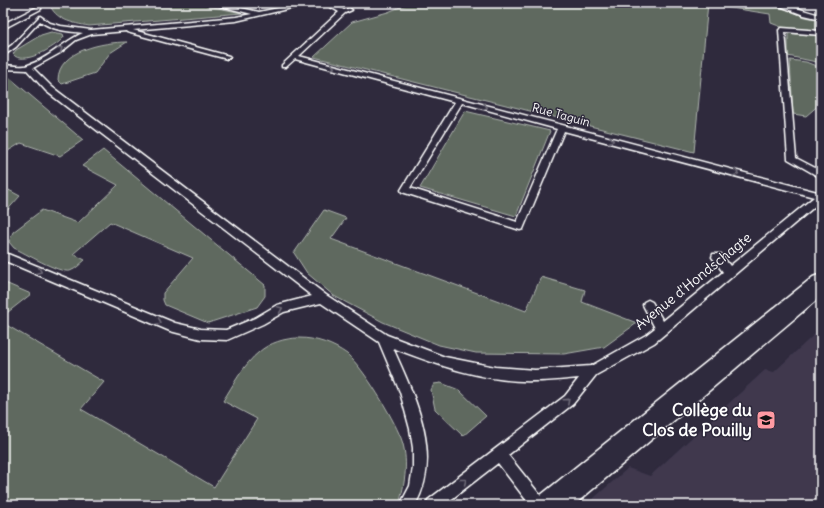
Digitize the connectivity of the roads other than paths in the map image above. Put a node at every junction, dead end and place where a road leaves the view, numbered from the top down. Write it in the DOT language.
graph roads {
  1 [pos="211,3"];
  2 [pos="310,3"];
  3 [pos="327,3"];
  4 [pos="776,3"];
  5 [pos="38,6"];
  6 [pos="260,14"];
  7 [pos="821,17"];
  8 [pos="40,18"];
  9 [pos="3,27"];
  10 [pos="121,29"];
  11 [pos="91,32"];
  12 [pos="821,34"];
  13 [pos="4,52"];
  14 [pos="228,57"];
  15 [pos="294,57"];
  16 [pos="284,66"];
  17 [pos="3,67"];
  18 [pos="30,68"];
  19 [pos="460,100"];
  20 [pos="562,127"];
  21 [pos="821,175"];
  22 [pos="821,196"];
  23 [pos="3,256"];
  24 [pos="717,257"];
  25 [pos="729,273"];
  26 [pos="821,283"];
  27 [pos="322,298"];
  28 [pos="648,304"];
  29 [pos="662,330"];
  30 [pos="383,339"];
  31 [pos="592,371"];
  32 [pos="499,454"];
  33 [pos="407,505"];
  34 [pos="433,505"];
  35 [pos="539,505"];
  36 [pos="551,505"];
  1 -- 6 [label="lane"];
  2 -- 6 [label="lane"];
  3 -- 15 [label="lane"];
  4 -- 7 [label="lane"];
  5 -- 8 [label="lane"];
  5 -- 9 [label="lane"];
  6 -- 10 [label="lane"];
  8 -- 11 [label="lane"];
  8 -- 13 [label="lane"];
  10 -- 11 [label="lane"];
  10 -- 14 [label="lane"];
  18 -- 11 [label="lane, one-way"];
  12 -- 21 [label="lane"];
  15 -- 16 [label="lane"];
  15 -- 19 [label="lane, Rue Taguin, one-way"];
  17 -- 18 [label="lane"];
  18 -- 27 [label="lane"];
  19 -- 20 [label="lane, Rue Taguin, one-way"];
  19 -- 20 [label="lane"];
  20 -- 22 [label="lane, Rue Taguin, one-way"];
  22 -- 25 [label="lane, Avenue d'Hondschagte"];
  23 -- 27 [label="lane, one-way"];
  24 -- 25 [label="lane"];
  25 -- 29 [label="lane, Avenue d'Hondschagte"];
  26 -- 36 [label="street"];
  27 -- 30 [label="lane"];
  28 -- 29 [label="lane"];
  29 -- 31 [label="lane, Avenue d'Hondschagte"];
  30 -- 31 [label="lane"];
  30 -- 33 [label="lane"];
  32 -- 31 [label="lane, Avenue d'Hondschagte, one-way"];
  34 -- 32 [label="lane, Avenue d'Hondschagte, one-way"];
  32 -- 35 [label="lane"];
}
